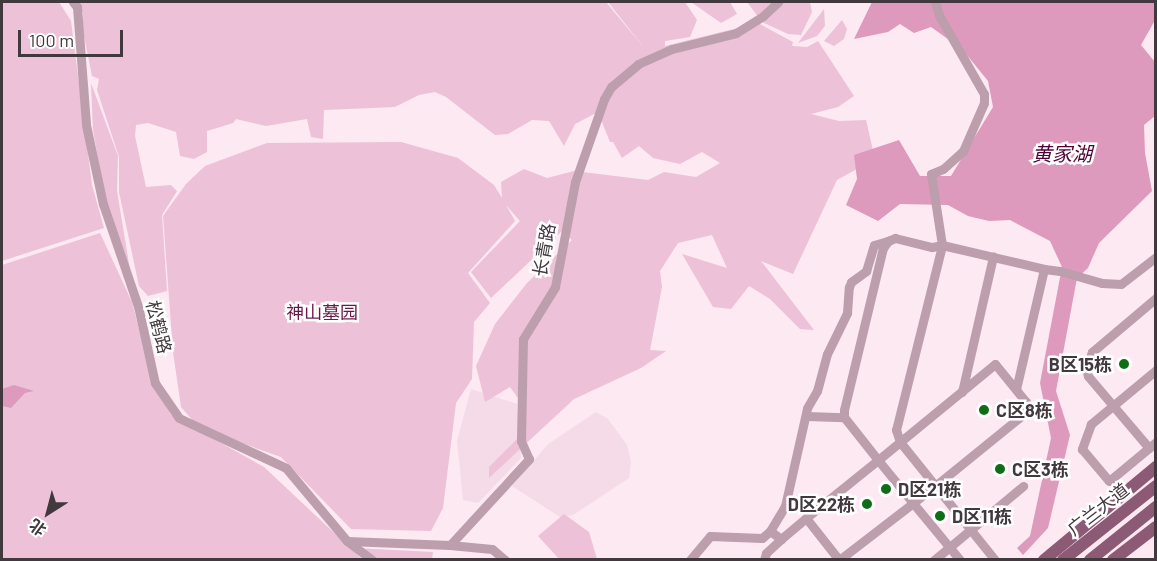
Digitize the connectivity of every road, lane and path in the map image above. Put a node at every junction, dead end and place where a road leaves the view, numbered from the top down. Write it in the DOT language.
graph roads {
  1 [pos="73,2"];
  2 [pos="778,2"];
  3 [pos="934,2"];
  4 [pos="888,241"];
  5 [pos="942,245"];
  6 [pos="993,257"];
  7 [pos="1155,257"];
  8 [pos="1044,270"];
  9 [pos="1155,298"];
  10 [pos="1155,370"];
  11 [pos="1016,389"];
  12 [pos="962,392"];
  13 [pos="1114,405"];
  14 [pos="806,416"];
  15 [pos="844,417"];
  16 [pos="900,442"];
  17 [pos="1152,445"];
  18 [pos="878,460"];
  19 [pos="1155,467"];
  20 [pos="935,486"];
  21 [pos="1023,486"];
  22 [pos="1155,486"];
  23 [pos="913,502"];
  24 [pos="1155,507"];
  25 [pos="806,518"];
  26 [pos="1155,527"];
  27 [pos="970,530"];
  28 [pos="770,531"];
  29 [pos="782,538"];
  30 [pos="347,541"];
  31 [pos="450,545"];
  32 [pos="950,547"];
  33 [pos="372,560"];
  34 [pos="505,560"];
  35 [pos="690,560"];
  36 [pos="764,560"];
  37 [pos="839,560"];
  38 [pos="934,560"];
  39 [pos="960,560"];
  40 [pos="995,560"];
  41 [pos="1044,560"];
  42 [pos="1063,560"];
  43 [pos="1090,560"];
  44 [pos="1113,560"];
  1 -- 30 [label="street, 松鹤路"];
  2 -- 31 [label="street, 长青路"];
  3 -- 5 [label="street"];
  4 -- 5 [label="street"];
  4 -- 14 [label="street"];
  4 -- 15 [label="street"];
  5 -- 6 [label="street"];
  5 -- 16 [label="street"];
  6 -- 8 [label="street"];
  6 -- 12 [label="street"];
  7 -- 8 [label="street"];
  8 -- 11 [label="street"];
  9 -- 13 [label="street"];
  10 -- 13 [label="street"];
  11 -- 12 [label="street"];
  11 -- 20 [label="street"];
  12 -- 16 [label="street"];
  13 -- 17 [label="street"];
  13 -- 17 [label="street"];
  14 -- 15 [label="street"];
  14 -- 28 [label="street"];
  15 -- 18 [label="street"];
  16 -- 18 [label="street"];
  16 -- 20 [label="street"];
  18 -- 23 [label="street"];
  18 -- 25 [label="street"];
  19 -- 41 [label="main road"];
  20 -- 23 [label="street"];
  20 -- 27 [label="street"];
  21 -- 27 [label="street"];
  22 -- 42 [label="main road, 广兰大道"];
  23 -- 32 [label="street"];
  23 -- 37 [label="street"];
  24 -- 43 [label="main road, 广兰大道"];
  25 -- 29 [label="street"];
  25 -- 37 [label="street"];
  26 -- 44 [label="main road"];
  27 -- 32 [label="street"];
  27 -- 40 [label="street"];
  28 -- 29 [label="street"];
  28 -- 35 [label="street"];
  29 -- 36 [label="street"];
  30 -- 31 [label="street"];
  30 -- 33 [label="street, 松鹤路"];
  31 -- 34 [label="street"];
  32 -- 38 [label="street"];
  32 -- 39 [label="street"];
}
